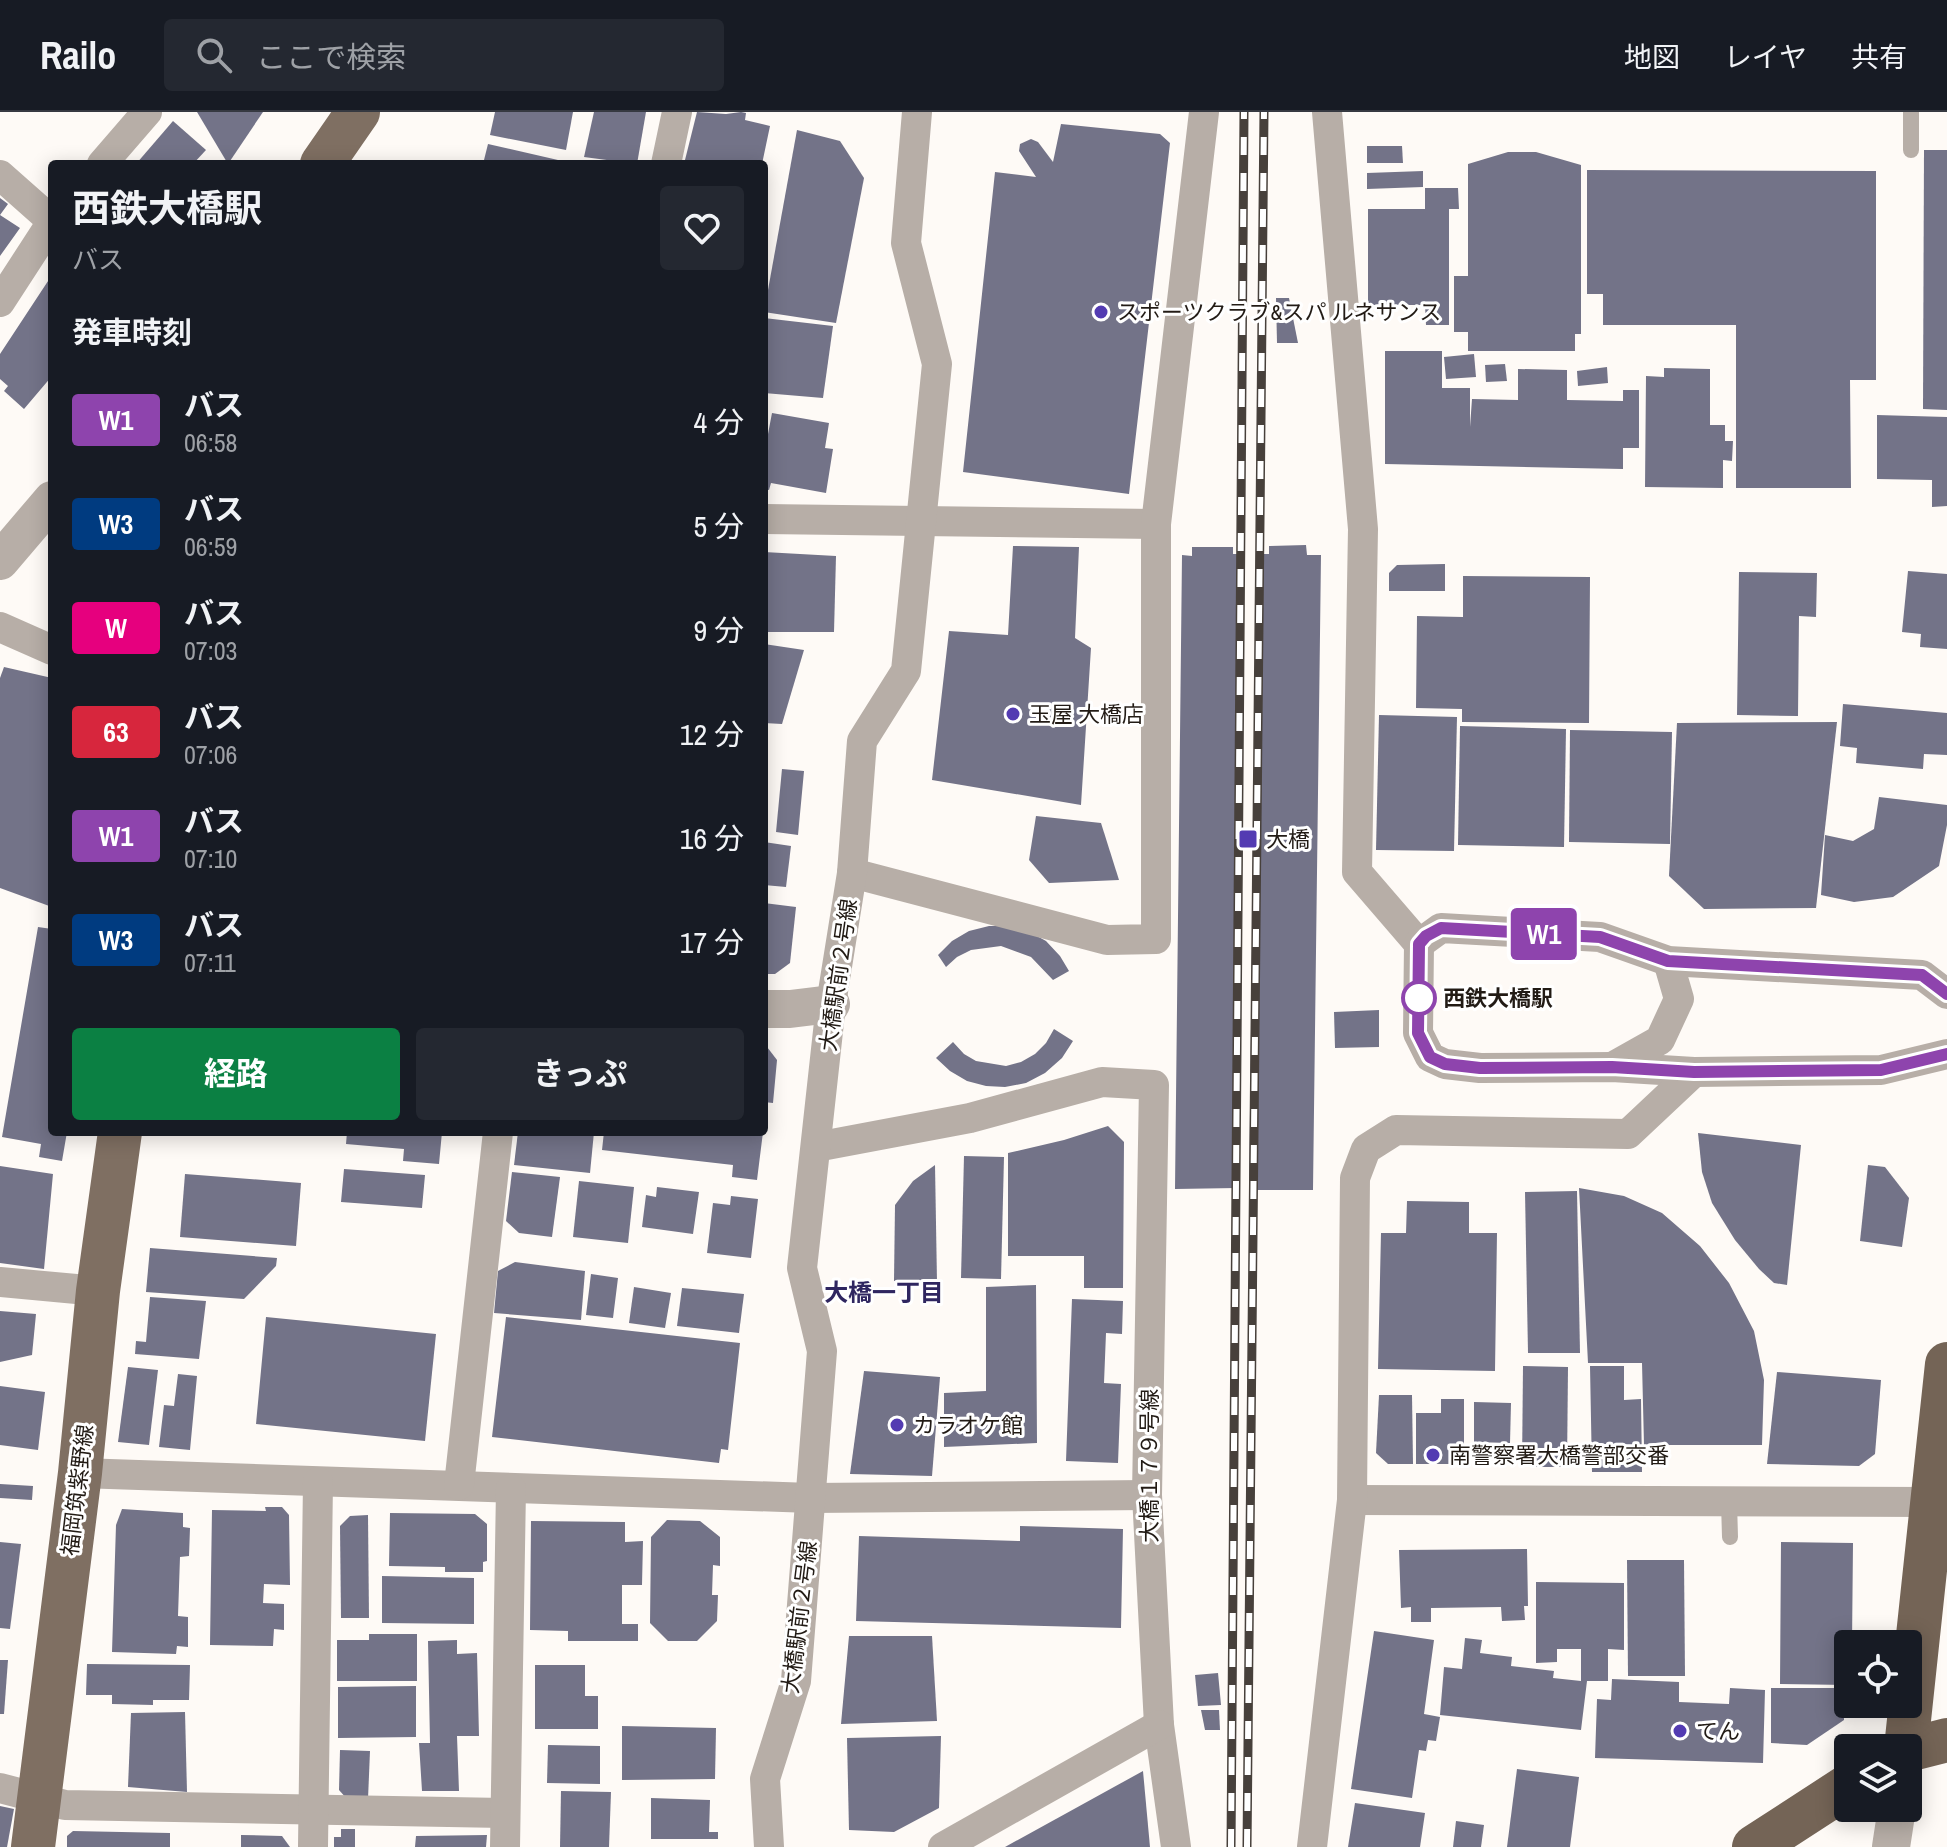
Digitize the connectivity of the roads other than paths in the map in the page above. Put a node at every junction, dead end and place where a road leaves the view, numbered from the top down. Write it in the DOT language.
graph roads {
  1 [pos="147,112"];
  2 [pos="358,112"];
  3 [pos="677,112"];
  4 [pos="917,112"];
  5 [pos="1204,112"];
  6 [pos="1327,112"];
  7 [pos="1911,112"];
  8 [pos="1911,150"];
  9 [pos="105,160"];
  10 [pos="325,160"];
  11 [pos="667,160"];
  12 [pos="0,175"];
  13 [pos="48,218"];
  14 [pos="48,228"];
  15 [pos="0,302"];
  16 [pos="48,505"];
  17 [pos="768,519"];
  18 [pos="922,521"];
  19 [pos="1156,524"];
  20 [pos="0,561"];
  21 [pos="0,627"];
  22 [pos="48,648"];
  23 [pos="852,873"];
  24 [pos="1419,944"];
  25 [pos="1668,961"];
  26 [pos="1947,994"];
  27 [pos="831,1004"];
  28 [pos="768,1009"];
  29 [pos="1947,1054"];
  30 [pos="1612,1067"];
  31 [pos="1694,1072"];
  32 [pos="119,1136"];
  33 [pos="498,1136"];
  34 [pos="816,1147"];
  35 [pos="0,1282"];
  36 [pos="98,1291"];
  37 [pos="1947,1364"];
  38 [pos="80,1473"];
  39 [pos="318,1482"];
  40 [pos="459,1485"];
  41 [pos="511,1489"];
  42 [pos="1147,1495"];
  43 [pos="811,1498"];
  44 [pos="1352,1500"];
  45 [pos="1729,1502"];
  46 [pos="1931,1502"];
  47 [pos="1730,1537"];
  48 [pos="1159,1725"];
  49 [pos="1908,1734"];
  50 [pos="1947,1740"];
  51 [pos="1922,1746"];
  52 [pos="20,1793"];
  53 [pos="1834,1795"];
  54 [pos="314,1810"];
  55 [pos="504,1813"];
  56 [pos="1895,1822"];
  57 [pos="33,1847"];
  58 [pos="313,1847"];
  59 [pos="505,1847"];
  60 [pos="769,1847"];
  61 [pos="943,1847"];
  62 [pos="1176,1847"];
  63 [pos="1312,1847"];
  64 [pos="1754,1847"];
  65 [pos="1891,1847"];
  1 -- 9 [label="street"];
  2 -- 10 [label="main road"];
  3 -- 11 [label="street"];
  4 -- 18 [label="street, 大橋駅前２号線"];
  5 -- 19 [label="street"];
  6 -- 24 [label="street"];
  7 -- 8 [label="lane"];
  12 -- 13 [label="street"];
  14 -- 15 [label="street"];
  16 -- 20 [label="street"];
  17 -- 18 [label="street"];
  18 -- 19 [label="street"];
  18 -- 23 [label="street, 大橋駅前２号線"];
  19 -- 23 [label="street"];
  21 -- 22 [label="street"];
  23 -- 27 [label="street, 大橋駅前２号線"];
  24 -- 25 [label="street"];
  24 -- 30 [label="street"];
  25 -- 26 [label="street"];
  25 -- 30 [label="street"];
  27 -- 28 [label="street"];
  27 -- 34 [label="street, 大橋駅前２号線"];
  29 -- 31 [label="street"];
  30 -- 31 [label="street"];
  31 -- 44 [label="street"];
  32 -- 36 [label="main road, 福岡筑紫野線"];
  33 -- 40 [label="street"];
  34 -- 42 [label="street, 大橋１７９号線"];
  34 -- 43 [label="street, 大橋駅前２号線"];
  35 -- 36 [label="street"];
  36 -- 38 [label="main road, 福岡筑紫野線"];
  37 -- 46 [label="highway"];
  38 -- 39 [label="street"];
  38 -- 52 [label="main road, 福岡筑紫野線"];
  39 -- 40 [label="street"];
  39 -- 54 [label="street"];
  40 -- 41 [label="street"];
  41 -- 43 [label="street"];
  41 -- 55 [label="street"];
  42 -- 43 [label="street"];
  42 -- 48 [label="street, 大橋１７９号線"];
  43 -- 60 [label="street, 大橋駅前２号線"];
  44 -- 45 [label="street"];
  44 -- 63 [label="street"];
  45 -- 46 [label="street"];
  45 -- 47 [label="lane"];
  46 -- 49 [label="highway"];
  48 -- 61 [label="street"];
  48 -- 62 [label="street, 大橋１７９号線"];
  50 -- 51 [label="highway"];
  52 -- 54 [label="street"];
  52 -- 57 [label="main road, 福岡筑紫野線"];
  53 -- 64 [label="highway"];
  54 -- 55 [label="street"];
  54 -- 58 [label="street"];
  55 -- 59 [label="street"];
  56 -- 65 [label="street"];
}
